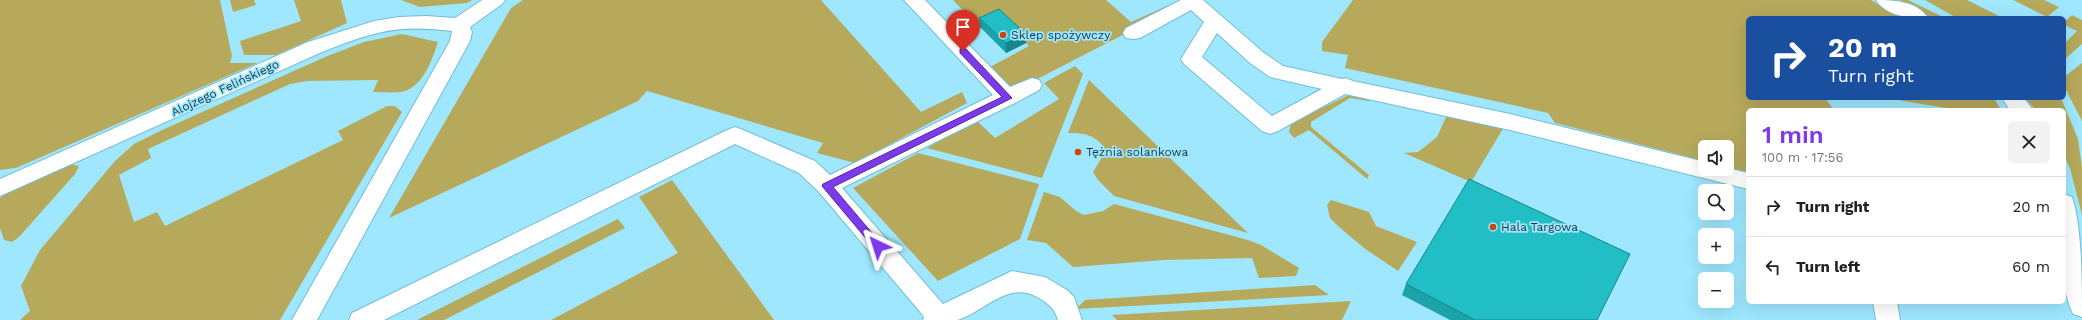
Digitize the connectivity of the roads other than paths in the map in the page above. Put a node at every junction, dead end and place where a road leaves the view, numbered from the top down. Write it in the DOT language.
graph roads {
  1 [pos="495,0"];
  2 [pos="914,0"];
  3 [pos="1886,0"];
  4 [pos="1191,1"];
  5 [pos="1914,16"];
  6 [pos="1215,21"];
  7 [pos="459,25"];
  8 [pos="1133,33"];
  9 [pos="1032,85"];
  10 [pos="1345,86"];
  11 [pos="1008,98"];
  12 [pos="2014,100"];
  13 [pos="2020,108"];
  14 [pos="1746,181"];
  15 [pos="826,186"];
  16 [pos="0,188"];
  17 [pos="2066,215"];
  18 [pos="1885,304"];
  19 [pos="2082,307"];
  20 [pos="937,319"];
  21 [pos="304,320"];
  22 [pos="361,320"];
  23 [pos="1070,320"];
  24 [pos="1888,320"];
  1 -- 7 [label="street"];
  2 -- 11 [label="street"];
  3 -- 5 [label="street"];
  4 -- 6 [label="street"];
  4 -- 8 [label="street"];
  6 -- 10 [label="street"];
  6 -- 10 [label="street"];
  7 -- 16 [label="street, Alojzego Felińskiego"];
  7 -- 21 [label="street"];
  9 -- 11 [label="street"];
  10 -- 14 [label="street"];
  11 -- 15 [label="street"];
  12 -- 13 [label="street"];
  15 -- 20 [label="street"];
  15 -- 22 [label="street"];
  17 -- 19 [label="street"];
  18 -- 24 [label="street"];
  20 -- 23 [label="street"];
}
